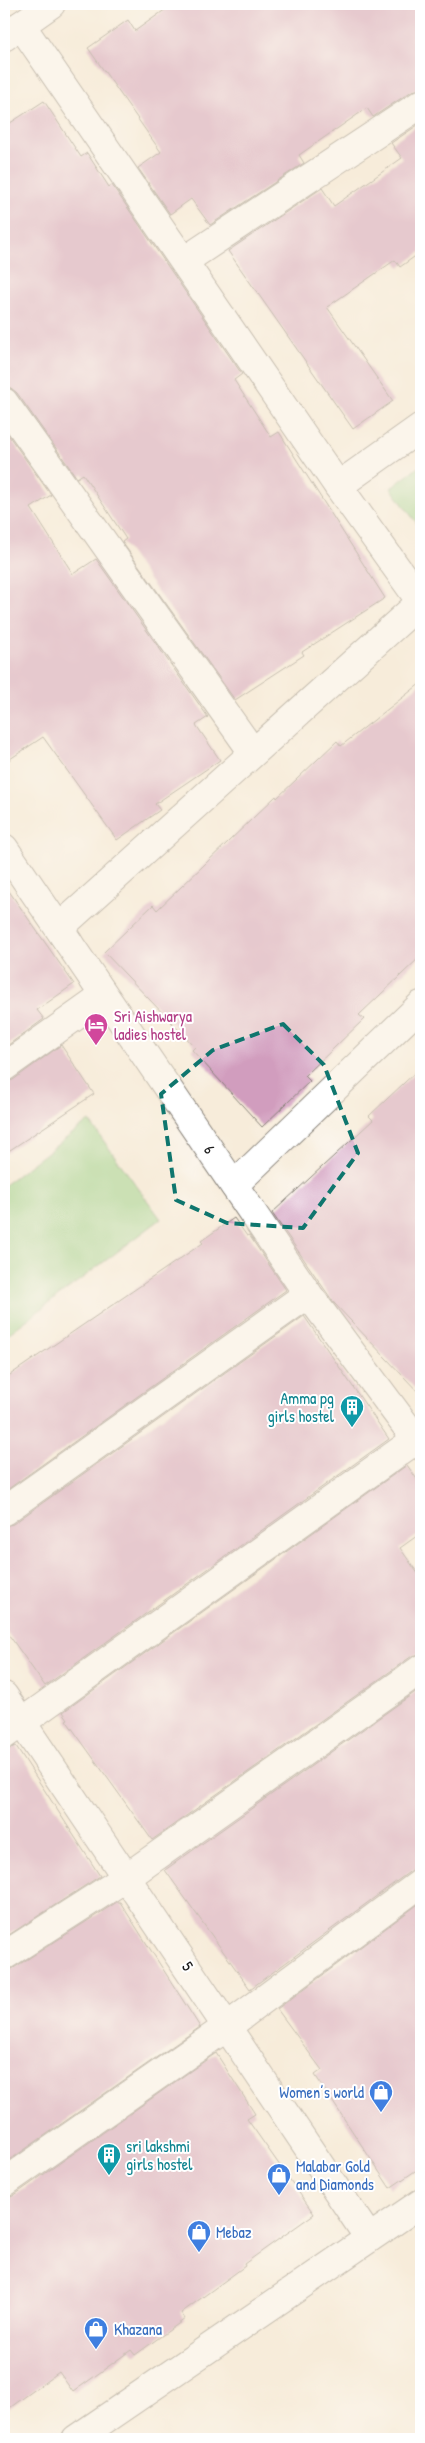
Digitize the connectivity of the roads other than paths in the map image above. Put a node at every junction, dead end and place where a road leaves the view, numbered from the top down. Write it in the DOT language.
graph roads {
  1 [pos="51,4"];
  2 [pos="12,31"];
  3 [pos="421,104"];
  4 [pos="184,261"];
  5 [pos="4,402"];
  6 [pos="421,427"];
  7 [pos="338,486"];
  8 [pos="421,602"];
  9 [pos="252,751"];
  10 [pos="4,848"];
  11 [pos="59,928"];
  12 [pos="421,1005"];
  13 [pos="4,1067"];
  14 [pos="234,1185"];
  15 [pos="308,1294"];
  16 [pos="420,1441"];
  17 [pos="4,1511"];
  18 [pos="421,1669"];
  19 [pos="4,1696"];
  20 [pos="13,1729"];
  21 [pos="127,1877"];
  22 [pos="421,1883"];
  23 [pos="4,1956"];
  24 [pos="228,2026"];
  25 [pos="4,2183"];
  26 [pos="421,2202"];
  27 [pos="369,2238"];
  28 [pos="76,2439"];
  1 -- 2 [label="street"];
  2 -- 4 [label="street"];
  3 -- 4 [label="street"];
  4 -- 7 [label="street"];
  5 -- 9 [label="street"];
  6 -- 7 [label="street"];
  7 -- 8 [label="street"];
  8 -- 9 [label="street"];
  9 -- 11 [label="street"];
  10 -- 11 [label="street, 6"];
  11 -- 13 [label="street"];
  11 -- 14 [label="street, 6"];
  12 -- 14 [label="street"];
  14 -- 15 [label="street, 6"];
  15 -- 16 [label="street, 6"];
  15 -- 17 [label="street"];
  16 -- 20 [label="street"];
  18 -- 21 [label="street"];
  19 -- 20 [label="street, 5"];
  20 -- 21 [label="street, 5"];
  21 -- 23 [label="street"];
  21 -- 24 [label="street, 5"];
  22 -- 24 [label="street"];
  24 -- 25 [label="street"];
  24 -- 27 [label="street, 5"];
  26 -- 27 [label="street"];
  27 -- 28 [label="street"];
}
